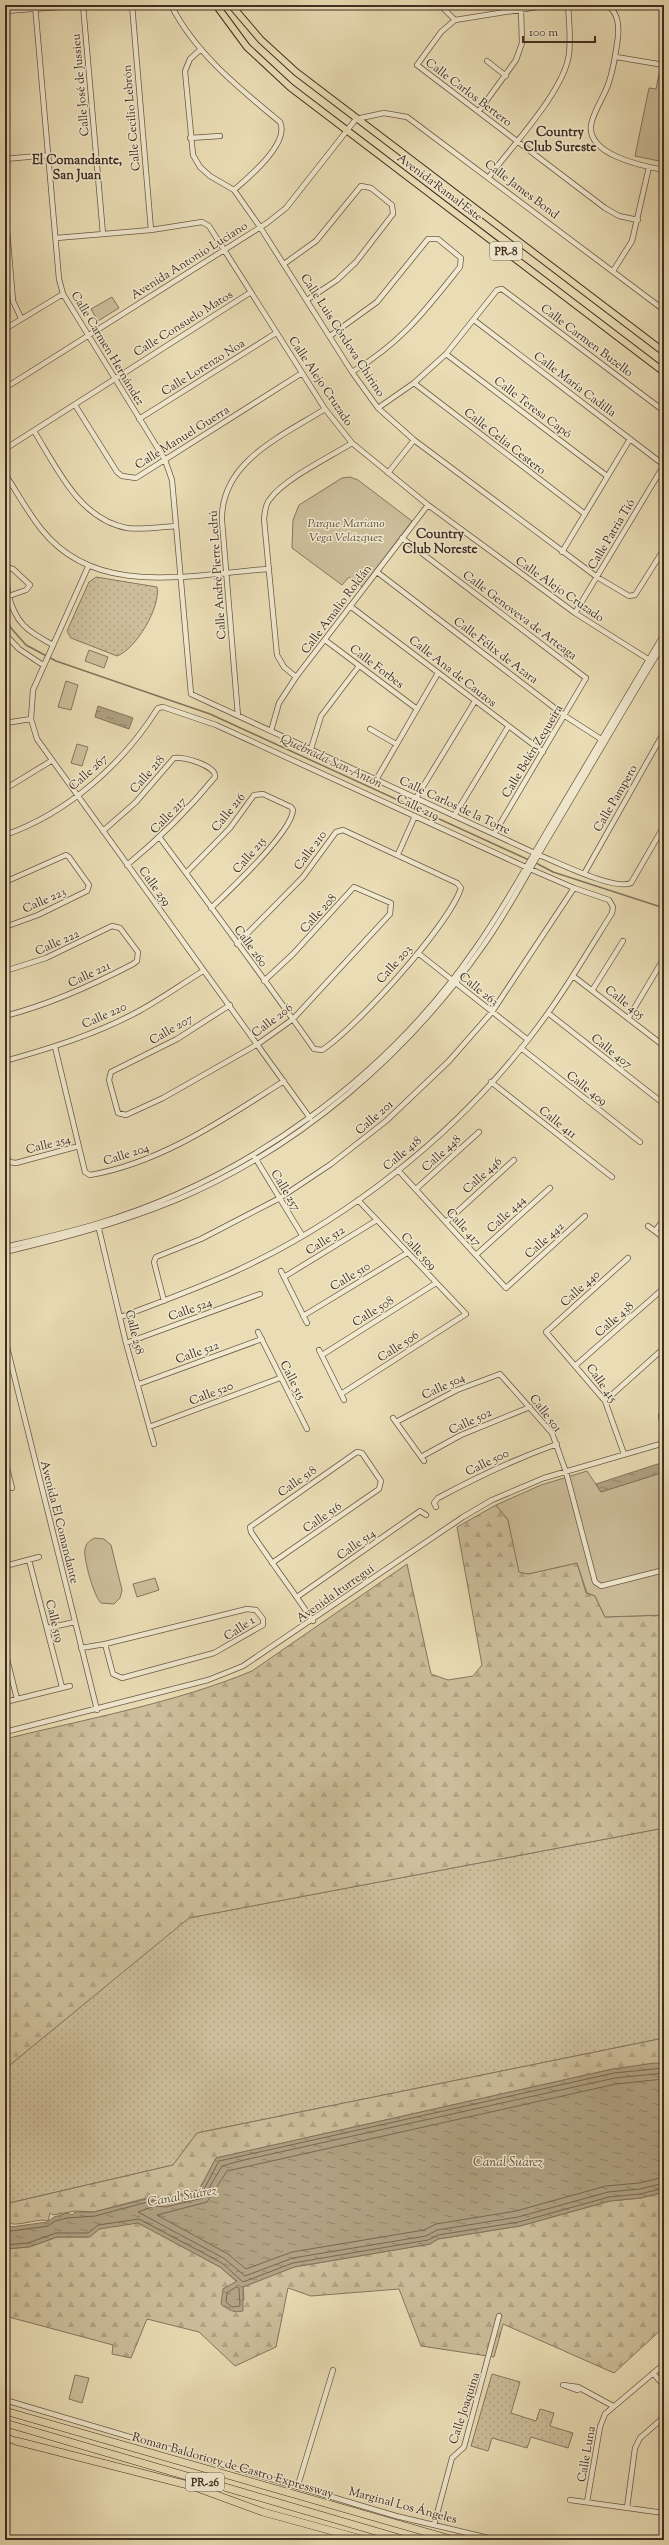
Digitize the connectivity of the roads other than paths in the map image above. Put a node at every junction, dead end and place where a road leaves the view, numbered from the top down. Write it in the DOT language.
graph roads {
  1 [pos="84,5"];
  2 [pos="132,5"];
  3 [pos="170,5"];
  4 [pos="216,5"];
  5 [pos="231,5"];
  6 [pos="440,5"];
  7 [pos="550,5"];
  8 [pos="568,5"];
  9 [pos="607,5"];
  10 [pos="35,7"];
  11 [pos="521,9"];
  12 [pos="5,11"];
  13 [pos="456,20"];
  14 [pos="201,49"];
  15 [pos="616,57"];
  16 [pos="487,61"];
  17 [pos="664,65"];
  18 [pos="506,76"];
  19 [pos="479,111"];
  20 [pos="356,119"];
  21 [pos="347,130"];
  22 [pos="220,136"];
  23 [pos="190,138"];
  24 [pos="517,141"];
  25 [pos="49,155"];
  26 [pos="5,159"];
  27 [pos="649,167"];
  28 [pos="664,170"];
  29 [pos="489,177"];
  30 [pos="234,190"];
  31 [pos="5,206"];
  32 [pos="638,220"];
  33 [pos="260,227"];
  34 [pos="151,230"];
  35 [pos="103,234"];
  36 [pos="56,238"];
  37 [pos="224,250"];
  38 [pos="284,264"];
  39 [pos="613,271"];
  40 [pos="251,292"];
  41 [pos="63,294"];
  42 [pos="307,300"];
  43 [pos="664,310"];
  44 [pos="21,318"];
  45 [pos="474,320"];
  46 [pos="5,329"];
  47 [pos="276,333"];
  48 [pos="87,336"];
  49 [pos="330,336"];
  50 [pos="664,352"];
  51 [pos="446,354"];
  52 [pos="352,372"];
  53 [pos="664,372"];
  54 [pos="302,373"];
  55 [pos="114,379"];
  56 [pos="414,383"];
  57 [pos="5,388"];
  58 [pos="75,405"];
  59 [pos="378,408"];
  60 [pos="325,409"];
  61 [pos="664,411"];
  62 [pos="139,419"];
  63 [pos="34,431"];
  64 [pos="630,439"];
  65 [pos="414,440"];
  66 [pos="352,443"];
  67 [pos="5,449"];
  68 [pos="165,460"];
  69 [pos="664,465"];
  70 [pos="388,473"];
  71 [pos="5,474"];
  72 [pos="607,476"];
  73 [pos="428,505"];
  74 [pos="585,514"];
  75 [pos="176,526"];
  76 [pos="402,538"];
  77 [pos="664,549"];
  78 [pos="562,552"];
  79 [pos="5,567"];
  80 [pos="88,567"];
  81 [pos="268,569"];
  82 [pos="226,572"];
  83 [pos="377,572"];
  84 [pos="180,576"];
  85 [pos="597,577"];
  86 [pos="9,596"];
  87 [pos="350,606"];
  88 [pos="575,613"];
  89 [pos="5,634"];
  90 [pos="664,634"];
  91 [pos="325,640"];
  92 [pos="664,643"];
  93 [pos="53,645"];
  94 [pos="651,660"];
  95 [pos="44,664"];
  96 [pos="359,666"];
  97 [pos="438,673"];
  98 [pos="296,677"];
  99 [pos="586,678"];
  100 [pos="191,694"];
  101 [pos="475,701"];
  102 [pos="168,708"];
  103 [pos="417,709"];
  104 [pos="238,716"];
  105 [pos="565,716"];
  106 [pos="31,719"];
  107 [pos="5,723"];
  108 [pos="508,727"];
  109 [pos="370,729"];
  110 [pos="271,731"];
  111 [pos="664,734"];
  112 [pos="603,741"];
  113 [pos="396,744"];
  114 [pos="311,749"];
  115 [pos="543,752"];
  116 [pos="51,761"];
  117 [pos="214,772"];
  118 [pos="376,780"];
  119 [pos="5,789"];
  120 [pos="77,796"];
  121 [pos="416,798"];
  122 [pos="293,810"];
  123 [pos="415,816"];
  124 [pos="454,816"];
  125 [pos="664,826"];
  126 [pos="103,831"];
  127 [pos="494,834"];
  128 [pos="5,835"];
  129 [pos="160,838"];
  130 [pos="398,854"];
  131 [pos="536,854"];
  132 [pos="127,865"];
  133 [pos="528,868"];
  134 [pos="186,873"];
  135 [pos="584,874"];
  136 [pos="5,882"];
  137 [pos="460,888"];
  138 [pos="574,888"];
  139 [pos="392,906"];
  140 [pos="612,906"];
  141 [pos="211,908"];
  142 [pos="115,926"];
  143 [pos="5,927"];
  144 [pos="623,941"];
  145 [pos="237,944"];
  146 [pos="418,953"];
  147 [pos="664,958"];
  148 [pos="5,971"];
  149 [pos="203,971"];
  150 [pos="573,976"];
  151 [pos="264,981"];
  152 [pos="454,981"];
  153 [pos="593,990"];
  154 [pos="230,1005"];
  155 [pos="492,1012"];
  156 [pos="548,1013"];
  157 [pos="5,1016"];
  158 [pos="629,1018"];
  159 [pos="293,1019"];
  160 [pos="528,1040"];
  161 [pos="258,1044"];
  162 [pos="331,1044"];
  163 [pos="664,1046"];
  164 [pos="55,1047"];
  165 [pos="521,1048"];
  166 [pos="5,1061"];
  167 [pos="284,1081"];
  168 [pos="491,1082"];
  169 [pos="664,1104"];
  170 [pos="132,1112"];
  171 [pos="311,1119"];
  172 [pos="479,1132"];
  173 [pos="640,1142"];
  174 [pos="80,1146"];
  175 [pos="5,1152"];
  176 [pos="255,1157"];
  177 [pos="514,1160"];
  178 [pos="398,1170"];
  179 [pos="612,1178"];
  180 [pos="550,1188"];
  181 [pos="416,1189"];
  182 [pos="280,1198"];
  183 [pos="358,1200"];
  184 [pos="585,1216"];
  185 [pos="664,1219"];
  186 [pos="377,1220"];
  187 [pos="446,1222"];
  188 [pos="98,1226"];
  189 [pos="648,1226"];
  190 [pos="655,1231"];
  191 [pos="302,1235"];
  192 [pos="664,1238"];
  193 [pos="5,1247"];
  194 [pos="5,1252"];
  195 [pos="407,1252"];
  196 [pos="476,1255"];
  197 [pos="628,1258"];
  198 [pos="281,1271"];
  199 [pos="284,1278"];
  200 [pos="516,1279"];
  201 [pos="436,1283"];
  202 [pos="664,1288"];
  203 [pos="260,1294"];
  204 [pos="164,1301"];
  205 [pos="466,1314"];
  206 [pos="121,1316"];
  207 [pos="303,1316"];
  208 [pos="307,1322"];
  209 [pos="258,1332"];
  210 [pos="547,1334"];
  211 [pos="5,1339"];
  212 [pos="262,1339"];
  213 [pos="126,1343"];
  214 [pos="6,1347"];
  215 [pos="664,1348"];
  216 [pos="319,1350"];
  217 [pos="322,1355"];
  218 [pos="576,1365"];
  219 [pos="500,1374"];
  220 [pos="280,1378"];
  221 [pos="139,1384"];
  222 [pos="341,1394"];
  223 [pos="344,1400"];
  224 [pos="605,1401"];
  225 [pos="530,1407"];
  226 [pos="664,1407"];
  227 [pos="149,1427"];
  228 [pos="307,1429"];
  229 [pos="664,1431"];
  230 [pos="664,1443"];
  231 [pos="154,1444"];
  232 [pos="556,1444"];
  233 [pos="624,1454"];
  234 [pos="422,1459"];
  235 [pos="5,1460"];
  236 [pos="566,1472"];
  237 [pos="381,1486"];
  238 [pos="12,1488"];
  239 [pos="436,1507"];
  240 [pos="426,1514"];
  241 [pos="39,1557"];
  242 [pos="29,1560"];
  243 [pos="272,1563"];
  244 [pos="5,1566"];
  245 [pos="664,1570"];
  246 [pos="297,1597"];
  247 [pos="313,1620"];
  248 [pos="75,1622"];
  249 [pos="47,1628"];
  250 [pos="105,1644"];
  251 [pos="81,1648"];
  252 [pos="5,1651"];
  253 [pos="70,1686"];
  254 [pos="62,1687"];
  255 [pos="17,1699"];
  256 [pos="5,1702"];
  257 [pos="97,1710"];
  258 [pos="5,1732"];
  259 [pos="499,2316"];
  260 [pos="664,2364"];
  261 [pos="333,2370"];
  262 [pos="653,2373"];
  263 [pos="664,2386"];
  264 [pos="580,2389"];
  265 [pos="5,2400"];
  266 [pos="614,2406"];
  267 [pos="5,2411"];
  268 [pos="664,2417"];
  269 [pos="5,2423"];
  270 [pos="5,2436"];
  271 [pos="16,2441"];
  272 [pos="5,2445"];
  273 [pos="298,2485"];
  274 [pos="570,2500"];
  275 [pos="588,2502"];
  276 [pos="627,2508"];
  277 [pos="664,2513"];
  278 [pos="434,2525"];
  279 [pos="365,2540"];
  280 [pos="406,2540"];
  281 [pos="454,2540"];
  282 [pos="497,2540"];
  1 -- 10 [label="street"];
  1 -- 35 [label="street, Calle José de Jussieu"];
  2 -- 34 [label="street, Calle Cecilio Lebrón"];
  3 -- 14 [label="street"];
  4 -- 21 [label="main road, Avenida Ramal Este / PR-8"];
  5 -- 20 [label="main road, Avenida Ramal Este / PR-8"];
  6 -- 13 [label="street"];
  7 -- 11 [label="street"];
  8 -- 24 [label="street"];
  9 -- 15 [label="street"];
  10 -- 12 [label="street"];
  10 -- 25 [label="street, Calle Carmen Hernández"];
  11 -- 13 [label="street"];
  11 -- 18 [label="street"];
  13 -- 19 [label="street, Calle Carlos Bertero"];
  14 -- 23 [label="street, Calle Luis Córdova Chirino"];
  14 -- 30 [label="street"];
  15 -- 17 [label="street"];
  15 -- 27 [label="street"];
  16 -- 18 [label="street"];
  18 -- 19 [label="street"];
  19 -- 24 [label="street, Calle Carlos Bertero"];
  20 -- 21 [label="street, Avenida Antonio Luciano"];
  20 -- 29 [label="street, Calle James Bond"];
  20 -- 50 [label="main road, Avenida Ramal Este / PR-8"];
  21 -- 33 [label="street, Avenida Antonio Luciano"];
  21 -- 53 [label="main road, Avenida Ramal Este / PR-8"];
  22 -- 23 [label="street"];
  23 -- 30 [label="street, Calle Luis Córdova Chirino"];
  24 -- 29 [label="street"];
  24 -- 32 [label="street, Calle Carlos Bertero"];
  25 -- 26 [label="street"];
  25 -- 36 [label="street, Calle Carmen Hernández"];
  27 -- 28 [label="street"];
  27 -- 32 [label="street"];
  29 -- 39 [label="street, Calle James Bond"];
  30 -- 33 [label="street, Calle Luis Córdova Chirino"];
  31 -- 44 [label="street"];
  32 -- 39 [label="street"];
  33 -- 37 [label="street, Avenida Antonio Luciano"];
  33 -- 38 [label="street, Calle Luis Córdova Chirino"];
  34 -- 35 [label="street, Calle Alejo Cruzado"];
  34 -- 37 [label="street, Calle Alejo Cruzado"];
  35 -- 36 [label="street, Calle Alejo Cruzado"];
  36 -- 41 [label="street, Calle Carmen Hernández"];
  37 -- 40 [label="street, Calle Alejo Cruzado"];
  37 -- 48 [label="street, Avenida Antonio Luciano"];
  38 -- 42 [label="street, Calle Luis Córdova Chirino"];
  38 -- 42 [label="street"];
  39 -- 43 [label="street, Calle James Bond"];
  40 -- 47 [label="street, Calle Alejo Cruzado"];
  40 -- 55 [label="street, Calle Consuelo Matos"];
  41 -- 44 [label="street"];
  41 -- 48 [label="street, Calle Carmen Hernández"];
  42 -- 49 [label="street, Calle Luis Córdova Chirino"];
  44 -- 46 [label="street"];
  45 -- 51 [label="street"];
  45 -- 61 [label="street, Calle Carmen Buzello"];
  45 -- 64 [label="street, Calle María Cadilla"];
  47 -- 54 [label="street, Calle Alejo Cruzado"];
  47 -- 62 [label="street, Calle Lorenzo Noa"];
  48 -- 55 [label="street, Calle Carmen Hernández"];
  48 -- 57 [label="street, Avenida Antonio Luciano"];
  49 -- 52 [label="street, Calle Luis Córdova Chirino"];
  49 -- 52 [label="street"];
  51 -- 56 [label="street"];
  51 -- 72 [label="street, Calle Teresa Capó"];
  52 -- 59 [label="street, Calle Luis Córdova Chirino"];
  54 -- 60 [label="street, Calle Alejo Cruzado"];
  54 -- 68 [label="street, Calle Manuel Guerra"];
  55 -- 58 [label="street, Calle Consuelo Matos"];
  55 -- 62 [label="street, Calle Carmen Hernández"];
  56 -- 59 [label="street"];
  56 -- 74 [label="street, Calle Celia Cestero"];
  58 -- 63 [label="street, Calle Consuelo Matos"];
  58 -- 68 [label="street, Calle Manuel Guerra"];
  59 -- 65 [label="street, Calle Luis Córdova Chirino"];
  60 -- 66 [label="street, Calle Alejo Cruzado"];
  60 -- 82 [label="street, Calle André Pierre Ledrú"];
  62 -- 68 [label="street, Calle Carmen Hernández"];
  63 -- 67 [label="street, Calle Consuelo Matos"];
  63 -- 75 [label="street"];
  64 -- 69 [label="street, Calle María Cadilla"];
  64 -- 72 [label="street"];
  65 -- 70 [label="street"];
  65 -- 78 [label="street, Calle Luis Córdova Chirino"];
  66 -- 70 [label="street, Calle Alejo Cruzado"];
  66 -- 81 [label="street"];
  68 -- 75 [label="street, Calle Carmen Hernández"];
  69 -- 85 [label="street, Calle Patria Tió"];
  70 -- 73 [label="street, Calle Alejo Cruzado"];
  71 -- 80 [label="street"];
  72 -- 74 [label="street"];
  73 -- 76 [label="street, Calle Amalio Roldán"];
  73 -- 88 [label="street, Calle Alejo Cruzado"];
  74 -- 78 [label="street"];
  75 -- 84 [label="street, Calle Carmen Hernández"];
  76 -- 83 [label="street, Calle Amalio Roldán"];
  76 -- 99 [label="street, Calle Genoveva de Arteaga"];
  77 -- 85 [label="street, Calle Luis Córdova Chirino"];
  78 -- 85 [label="street, Calle Luis Córdova Chirino"];
  79 -- 86 [label="street"];
  79 -- 86 [label="street"];
  80 -- 84 [label="street"];
  80 -- 93 [label="street, Calle 259"];
  81 -- 82 [label="street"];
  81 -- 98 [label="street"];
  82 -- 84 [label="street"];
  82 -- 104 [label="street, Calle André Pierre Ledrú"];
  83 -- 87 [label="street, Calle Amalio Roldán"];
  83 -- 105 [label="street, Calle Félix de Azara"];
  84 -- 100 [label="street, Calle Carmen Hernández"];
  85 -- 88 [label="street, Calle Patria Tió"];
  86 -- 93 [label="street"];
  87 -- 91 [label="street, Calle Amalio Roldán"];
  87 -- 97 [label="street, Calle Ana de Cauzos"];
  88 -- 94 [label="street, Calle Alejo Cruzado"];
  89 -- 95 [label="street"];
  90 -- 94 [label="street"];
  91 -- 96 [label="street, Calle Forbes"];
  91 -- 98 [label="street, Calle Amalio Roldán"];
  92 -- 94 [label="street"];
  93 -- 95 [label="street, Calle 259"];
  94 -- 112 [label="street"];
  95 -- 106 [label="street, Calle 259"];
  96 -- 103 [label="street, Calle Forbes"];
  96 -- 114 [label="street"];
  97 -- 101 [label="street, Calle Ana de Cauzos"];
  97 -- 103 [label="street"];
  98 -- 110 [label="street, Calle Amalio Roldán"];
  99 -- 105 [label="street, Calle Belén Zequeira"];
  100 -- 104 [label="street, Calle Carlos de la Torre"];
  101 -- 108 [label="street, Calle Ana de Cauzos"];
  101 -- 121 [label="street"];
  102 -- 120 [label="street, Calle 267"];
  102 -- 123 [label="street, Calle 219"];
  103 -- 113 [label="street"];
  104 -- 110 [label="street, Calle Carlos de la Torre"];
  105 -- 112 [label="street, Calle Félix de Azara"];
  105 -- 115 [label="street, Calle Belén Zequeira"];
  106 -- 107 [label="street"];
  106 -- 116 [label="street, Calle 259"];
  108 -- 115 [label="street, Calle Ana de Cauzos"];
  108 -- 124 [label="street"];
  109 -- 113 [label="street"];
  110 -- 114 [label="street, Calle Carlos de la Torre"];
  111 -- 135 [label="street, Calle Pampero"];
  112 -- 131 [label="street"];
  113 -- 118 [label="street"];
  114 -- 118 [label="street, Calle Carlos de la Torre"];
  115 -- 127 [label="street, Calle Belén Zequeira"];
  116 -- 119 [label="street"];
  116 -- 120 [label="street, Calle 259"];
  117 -- 126 [label="street, Calle 218"];
  117 -- 129 [label="street, Calle 217"];
  118 -- 121 [label="street, Calle Carlos de la Torre"];
  120 -- 126 [label="street, Calle 259"];
  120 -- 128 [label="street, Calle 267"];
  121 -- 124 [label="street, Calle Carlos de la Torre"];
  122 -- 134 [label="street, Calle 216"];
  122 -- 141 [label="street, Calle 215"];
  123 -- 130 [label="street"];
  123 -- 133 [label="street, Calle 219"];
  124 -- 127 [label="street, Calle Carlos de la Torre"];
  125 -- 135 [label="street, Calle Carlos de la Torre"];
  126 -- 132 [label="street, Calle 259"];
  127 -- 131 [label="street, Calle Carlos de la Torre"];
  129 -- 132 [label="street, Calle 217"];
  129 -- 134 [label="street, Calle 260"];
  130 -- 137 [label="street, Calle 210"];
  130 -- 145 [label="street, Calle 210"];
  131 -- 133 [label="street"];
  131 -- 135 [label="street, Calle Carlos de la Torre"];
  132 -- 149 [label="street, Calle 259"];
  133 -- 138 [label="street, Calle 219"];
  133 -- 152 [label="street"];
  134 -- 141 [label="street, Calle 260"];
  136 -- 143 [label="street, Calle 223"];
  137 -- 146 [label="street, Calle 203"];
  138 -- 140 [label="street, Calle 219"];
  138 -- 155 [label="street, Calle 201"];
  139 -- 151 [label="street, Calle 208"];
  139 -- 159 [label="street, Calle 206"];
  140 -- 150 [label="street, Calle 418"];
  141 -- 145 [label="street, Calle 260"];
  142 -- 148 [label="street, Calle 222"];
  142 -- 157 [label="street, Calle 221"];
  144 -- 153 [label="street"];
  145 -- 151 [label="street, Calle 260"];
  146 -- 152 [label="street, Calle 263"];
  146 -- 162 [label="street, Calle 203"];
  147 -- 158 [label="street"];
  149 -- 154 [label="street, Calle 259"];
  149 -- 164 [label="street, Calle 220"];
  150 -- 153 [label="street, Calle 405"];
  150 -- 156 [label="street, Calle 418"];
  151 -- 159 [label="street, Calle 260"];
  152 -- 155 [label="street, Calle 263"];
  152 -- 171 [label="street"];
  153 -- 158 [label="street, Calle 405"];
  154 -- 161 [label="street, Calle 259"];
  154 -- 170 [label="street, Calle 207"];
  155 -- 160 [label="street, Calle 263"];
  155 -- 182 [label="street, Calle 201"];
  156 -- 160 [label="street, Calle 418"];
  156 -- 169 [label="street, Calle 407"];
  158 -- 163 [label="street, Calle 405"];
  159 -- 161 [label="street, Calle 206"];
  159 -- 162 [label="street, Calle 260"];
  160 -- 165 [label="street, Calle 418"];
  161 -- 167 [label="street, Calle 259"];
  161 -- 170 [label="street, Calle 206"];
  164 -- 166 [label="street, Calle 220"];
  164 -- 174 [label="street, Calle 204"];
  165 -- 168 [label="street, Calle 418"];
  165 -- 173 [label="street, Calle 409"];
  167 -- 171 [label="street, Calle 259"];
  167 -- 174 [label="street, Calle 204"];
  168 -- 178 [label="street, Calle 418"];
  168 -- 179 [label="street, Calle 411"];
  171 -- 176 [label="street"];
  172 -- 181 [label="street, Calle 448"];
  174 -- 175 [label="street, Calle 254"];
  176 -- 182 [label="street, Calle 257"];
  176 -- 188 [label="street"];
  177 -- 187 [label="street, Calle 446"];
  178 -- 181 [label="street, Calle 417"];
  178 -- 183 [label="street, Calle 418"];
  180 -- 196 [label="street, Calle 444"];
  181 -- 187 [label="street, Calle 417"];
  182 -- 191 [label="street, Calle 257"];
  182 -- 204 [label="street, Calle 201"];
  183 -- 186 [label="street, Calle 509"];
  183 -- 191 [label="street, Calle 418"];
  184 -- 200 [label="street, Calle 442"];
  185 -- 190 [label="street"];
  186 -- 195 [label="street, Calle 509"];
  186 -- 199 [label="street, Calle 512"];
  187 -- 196 [label="street, Calle 417"];
  188 -- 193 [label="street"];
  188 -- 194 [label="street"];
  188 -- 206 [label="street, Calle 258"];
  189 -- 190 [label="street"];
  190 -- 192 [label="street"];
  191 -- 204 [label="street, Calle 418"];
  195 -- 201 [label="street, Calle 509"];
  195 -- 207 [label="street, Calle 510"];
  196 -- 200 [label="street, Calle 417"];
  197 -- 210 [label="street, Calle 440"];
  198 -- 199 [label="street"];
  199 -- 207 [label="street"];
  201 -- 205 [label="street, Calle 509"];
  201 -- 217 [label="street, Calle 508"];
  202 -- 218 [label="street, Calle 438"];
  203 -- 213 [label="street, Calle 524"];
  204 -- 206 [label="street, Calle 418"];
  205 -- 222 [label="street, Calle 506"];
  206 -- 213 [label="street, Calle 258"];
  207 -- 208 [label="street"];
  209 -- 212 [label="street, Calle 515"];
  210 -- 218 [label="street, Calle 415"];
  211 -- 214 [label="street, Avenida El Comandante"];
  212 -- 220 [label="street, Calle 515"];
  212 -- 221 [label="street, Calle 522"];
  213 -- 221 [label="street, Calle 258"];
  214 -- 248 [label="street, Avenida El Comandante"];
  215 -- 224 [label="street"];
  216 -- 217 [label="street"];
  217 -- 222 [label="street"];
  218 -- 224 [label="street, Calle 415"];
  219 -- 225 [label="street, Calle 501"];
  219 -- 234 [label="street, Calle 504"];
  220 -- 227 [label="street, Calle 520"];
  220 -- 228 [label="street, Calle 515"];
  221 -- 227 [label="street, Calle 258"];
  222 -- 223 [label="street"];
  224 -- 233 [label="street, Calle 415"];
  225 -- 232 [label="street, Calle 501"];
  225 -- 234 [label="street, Calle 502"];
  226 -- 229 [label="street"];
  227 -- 231 [label="street, Calle 258"];
  230 -- 233 [label="street, Avenida Iturregui"];
  232 -- 236 [label="street, Calle 501"];
  232 -- 239 [label="street, Calle 500"];
  233 -- 236 [label="street, Avenida Iturregui"];
  235 -- 238 [label="street"];
  236 -- 245 [label="street, Calle 501"];
  236 -- 247 [label="street, Avenida Iturregui"];
  237 -- 243 [label="street, Calle 516"];
  237 -- 243 [label="street, Calle 518"];
  240 -- 246 [label="street, Calle 514"];
  241 -- 242 [label="street"];
  242 -- 244 [label="street"];
  242 -- 249 [label="street, Calle 519"];
  243 -- 246 [label="street"];
  246 -- 247 [label="street"];
  247 -- 257 [label="street, Avenida Iturregui"];
  248 -- 249 [label="street"];
  248 -- 251 [label="street, Avenida El Comandante"];
  249 -- 254 [label="street, Calle 519"];
  250 -- 250 [label="street, Calle 1"];
  250 -- 251 [label="street, Calle 1"];
  251 -- 257 [label="street, Avenida El Comandante"];
  252 -- 255 [label="street"];
  253 -- 254 [label="street"];
  254 -- 255 [label="street"];
  255 -- 256 [label="street"];
  257 -- 258 [label="street, Avenida Iturregui"];
  259 -- 278 [label="street, Calle Joaquina"];
  260 -- 262 [label="street, Calle Luna"];
  261 -- 273 [label="street"];
  262 -- 263 [label="street"];
  262 -- 266 [label="street, Calle Luna"];
  264 -- 266 [label="street"];
  265 -- 273 [label="street, Marginal Los Ángeles"];
  266 -- 275 [label="street, Calle Luna"];
  267 -- 281 [label="highway, Roman Baldorioty de Castro Expressway / PR-26"];
  268 -- 276 [label="street"];
  269 -- 280 [label="highway, Roman Baldorioty de Castro Expressway / PR-26"];
  270 -- 271 [label="street"];
  271 -- 272 [label="street"];
  271 -- 279 [label="highway"];
  273 -- 278 [label="street, Marginal Los Ángeles"];
  274 -- 275 [label="street"];
  275 -- 276 [label="street"];
  276 -- 277 [label="street"];
  278 -- 282 [label="street, Marginal Los Ángeles"];
}
